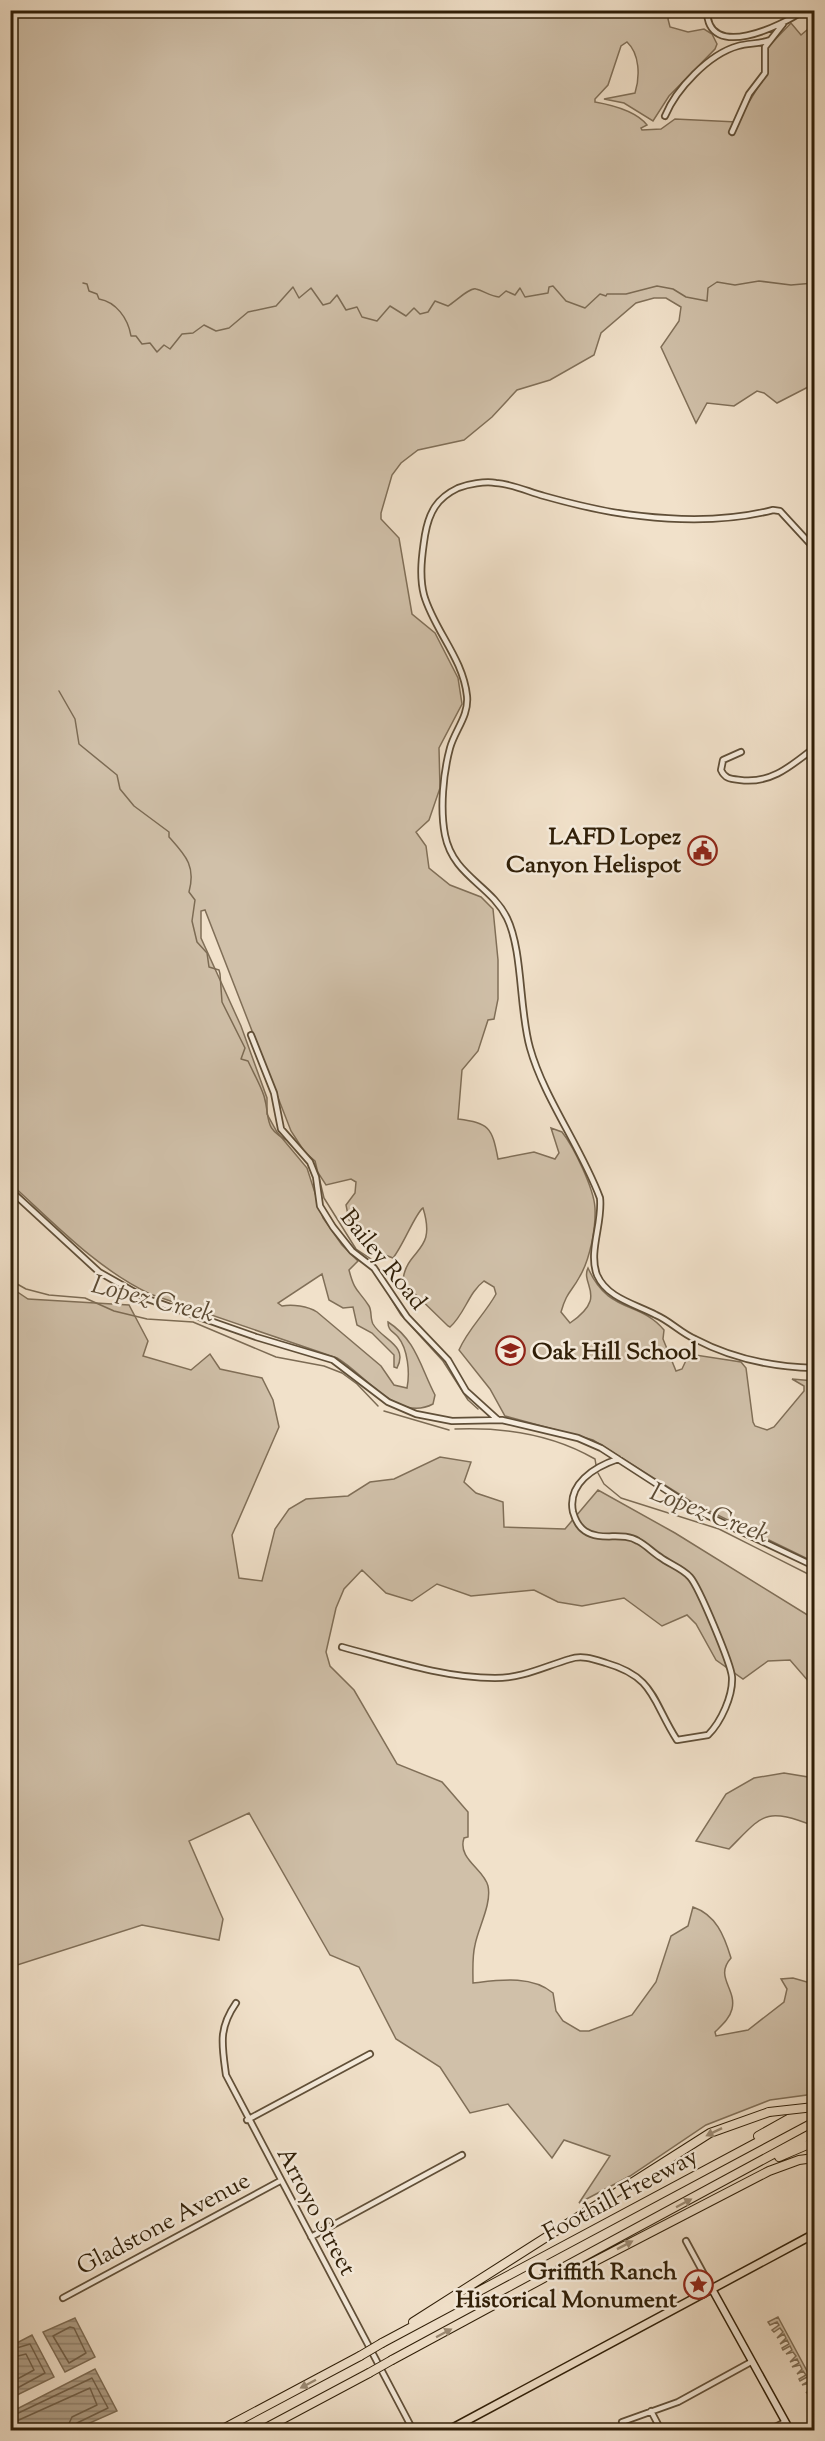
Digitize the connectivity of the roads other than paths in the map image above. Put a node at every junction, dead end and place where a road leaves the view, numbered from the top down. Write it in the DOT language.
graph roads {
  1 [pos="707,10"];
  2 [pos="804,10"];
  3 [pos="783,24"];
  4 [pos="770,40"];
  5 [pos="665,116"];
  6 [pos="732,132"];
  7 [pos="814,548"];
  8 [pos="814,748"];
  9 [pos="741,752"];
  10 [pos="251,1035"];
  11 [pos="10,1190"];
  12 [pos="814,1368"];
  13 [pos="498,1420"];
  14 [pos="618,1459"];
  15 [pos="814,1566"];
  16 [pos="342,1647"];
  17 [pos="236,2003"];
  18 [pos="370,2054"];
  19 [pos="814,2108"];
  20 [pos="247,2120"];
  21 [pos="814,2132"];
  22 [pos="814,2142"];
  23 [pos="462,2155"];
  24 [pos="814,2158"];
  25 [pos="744,2170"];
  26 [pos="280,2181"];
  27 [pos="814,2234"];
  28 [pos="312,2237"];
  29 [pos="686,2241"];
  30 [pos="553,2276"];
  31 [pos="712,2289"];
  32 [pos="63,2298"];
  33 [pos="382,2343"];
  34 [pos="751,2362"];
  35 [pos="651,2411"];
  36 [pos="622,2422"];
  37 [pos="785,2422"];
  38 [pos="222,2430"];
  39 [pos="262,2430"];
  40 [pos="413,2430"];
  41 [pos="449,2430"];
  42 [pos="661,2430"];
  43 [pos="769,2430"];
  44 [pos="790,2430"];
  1 -- 3 [label="street"];
  2 -- 3 [label="street"];
  3 -- 4 [label="street"];
  4 -- 5 [label="street"];
  4 -- 6 [label="street"];
  7 -- 12 [label="street"];
  8 -- 9 [label="street"];
  10 -- 13 [label="street, Bailey Road"];
  11 -- 13 [label="street"];
  13 -- 14 [label="street"];
  14 -- 15 [label="street"];
  14 -- 16 [label="street"];
  17 -- 20 [label="street, Arroyo Street"];
  18 -- 20 [label="street"];
  19 -- 33 [label="highway, Foothill Freeway"];
  19 -- 33 [label="highway, one-way, bridge"];
  20 -- 26 [label="street, Arroyo Street"];
  21 -- 25 [label="highway, Foothill Freeway"];
  22 -- 25 [label="highway"];
  23 -- 28 [label="street"];
  30 -- 24 [label="highway, one-way"];
  30 -- 25 [label="highway, Foothill Freeway, one-way"];
  26 -- 28 [label="street, Arroyo Street"];
  26 -- 32 [label="street, Gladstone Avenue"];
  27 -- 31 [label="main road"];
  28 -- 40 [label="street, Arroyo Street"];
  29 -- 31 [label="street"];
  39 -- 30 [label="highway, Foothill Freeway, one-way, bridge"];
  31 -- 34 [label="street"];
  31 -- 41 [label="main road"];
  33 -- 38 [label="highway, Foothill Freeway, one-way, bridge"];
  34 -- 35 [label="street"];
  34 -- 37 [label="street"];
  35 -- 36 [label="street"];
  35 -- 42 [label="street"];
  37 -- 43 [label="street"];
  37 -- 44 [label="street"];
}
